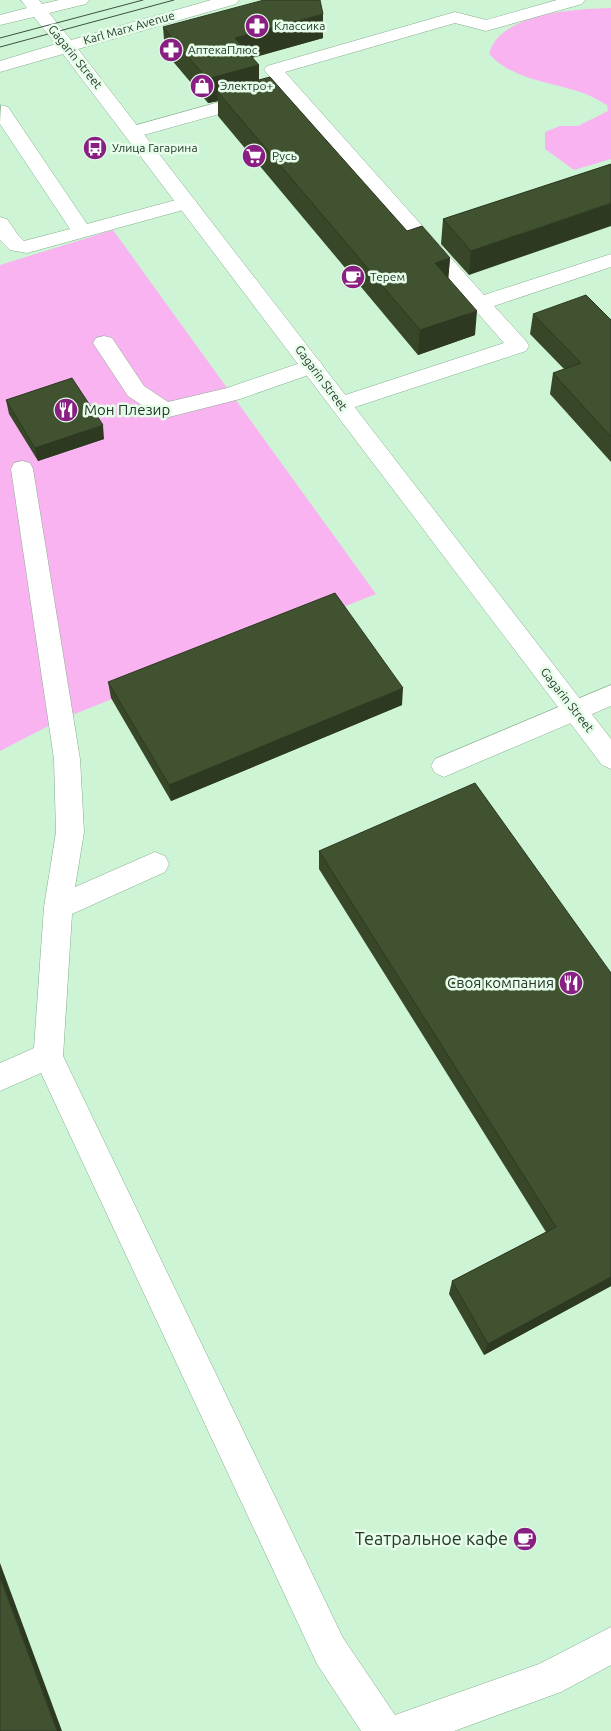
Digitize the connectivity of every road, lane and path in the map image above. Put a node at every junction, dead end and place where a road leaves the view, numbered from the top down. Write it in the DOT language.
graph roads {
  1 [pos="80,0"];
  2 [pos="230,0"];
  3 [pos="576,0"];
  4 [pos="33,5"];
  5 [pos="0,20"];
  6 [pos="66,47"];
  7 [pos="0,68"];
  8 [pos="290,88"];
  9 [pos="1,111"];
  10 [pos="133,132"];
  11 [pos="187,202"];
  12 [pos="0,223"];
  13 [pos="83,233"];
  14 [pos="611,260"];
  15 [pos="482,303"];
  16 [pos="104,343"];
  17 [pos="312,366"];
  18 [pos="341,404"];
  19 [pos="22,469"];
  20 [pos="611,695"];
  21 [pos="574,710"];
  22 [pos="611,758"];
  23 [pos="444,766"];
  24 [pos="155,864"];
  25 [pos="58,907"];
  26 [pos="48,1056"];
  27 [pos="0,1077"];
  28 [pos="611,1645"];
  29 [pos="383,1731"];
  30 [pos="402,1731"];
  1 -- 4 [label="main road"];
  2 -- 6 [label="main road, Karl Marx Avenue"];
  3 -- 8 [label="main road"];
  4 -- 5 [label="main road"];
  4 -- 6 [label="main road, Gagarin Street"];
  6 -- 7 [label="main road, Karl Marx Avenue"];
  6 -- 10 [label="main road, Gagarin Street"];
  8 -- 10 [label="main road"];
  8 -- 15 [label="main road"];
  9 -- 13 [label="main road"];
  10 -- 11 [label="main road, Gagarin Street"];
  11 -- 13 [label="main road"];
  11 -- 17 [label="main road, Gagarin Street"];
  12 -- 13 [label="main road"];
  14 -- 15 [label="main road"];
  15 -- 18 [label="main road"];
  16 -- 17 [label="main road"];
  17 -- 18 [label="main road, Gagarin Street"];
  18 -- 21 [label="main road, Gagarin Street"];
  19 -- 25 [label="main road"];
  20 -- 21 [label="main road"];
  21 -- 22 [label="main road, Gagarin Street"];
  21 -- 23 [label="main road"];
  24 -- 25 [label="main road"];
  25 -- 26 [label="main road"];
  26 -- 27 [label="main road"];
  26 -- 29 [label="main road"];
  28 -- 30 [label="main road"];
}
